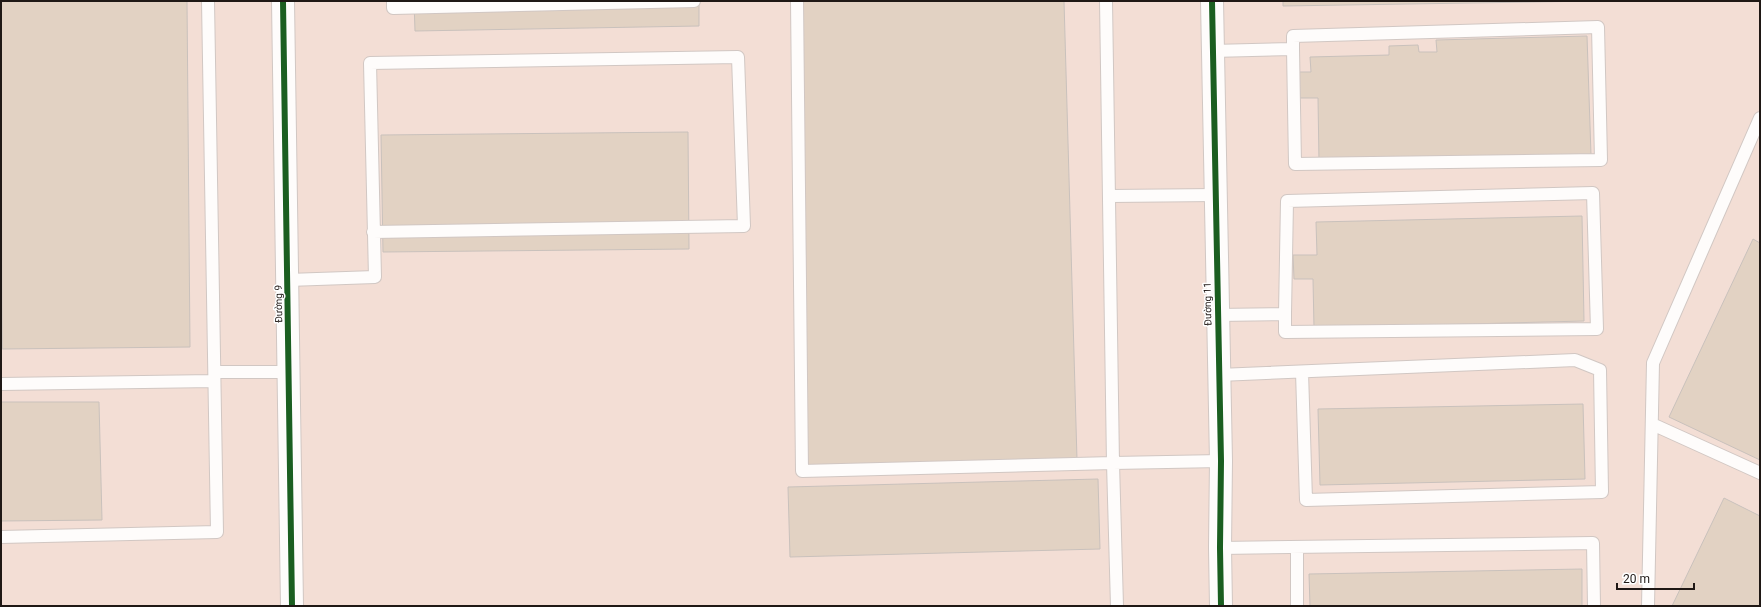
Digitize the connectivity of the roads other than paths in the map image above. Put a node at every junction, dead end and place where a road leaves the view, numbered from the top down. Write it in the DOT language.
graph roads {
  1 [pos="208,1"];
  2 [pos="283,1"];
  3 [pos="393,1"];
  4 [pos="694,1"];
  5 [pos="797,1"];
  6 [pos="1106,1"];
  7 [pos="1212,1"];
  8 [pos="1293,49"];
  9 [pos="1212,51"];
  10 [pos="1760,118"];
  11 [pos="1110,196"];
  12 [pos="1216,196"];
  13 [pos="373,232"];
  14 [pos="288,280"];
  15 [pos="1286,314"];
  16 [pos="1217,315"];
  17 [pos="289,372"];
  18 [pos="1302,372"];
  19 [pos="1219,375"];
  20 [pos="215,377"];
  21 [pos="1,384"];
  22 [pos="1652,424"];
  23 [pos="1221,461"];
  24 [pos="1113,463"];
  25 [pos="1760,473"];
  26 [pos="1,538"];
  27 [pos="1297,547"];
  28 [pos="1220,548"];
  29 [pos="292,606"];
  30 [pos="1117,606"];
  31 [pos="1221,606"];
  32 [pos="1297,606"];
  33 [pos="1594,606"];
  34 [pos="1648,606"];
  1 -- 20 [label="lane"];
  2 -- 14 [label="street, Đường 9"];
  3 -- 4 [label="lane"];
  5 -- 24 [label="lane"];
  6 -- 11 [label="lane"];
  7 -- 9 [label="street, Đường 11"];
  8 -- 8 [label="lane"];
  8 -- 9 [label="lane"];
  9 -- 12 [label="street, Đường 11"];
  10 -- 22 [label="lane"];
  11 -- 12 [label="lane"];
  11 -- 24 [label="lane"];
  12 -- 16 [label="street, Đường 11"];
  13 -- 13 [label="lane"];
  13 -- 14 [label="lane"];
  14 -- 17 [label="street, Đường 9"];
  15 -- 15 [label="lane"];
  15 -- 16 [label="lane"];
  16 -- 19 [label="street, Đường 11"];
  17 -- 20 [label="lane"];
  17 -- 29 [label="street, Đường 9"];
  18 -- 18 [label="lane"];
  18 -- 19 [label="lane"];
  19 -- 23 [label="street, Đường 11"];
  20 -- 21 [label="lane"];
  20 -- 26 [label="lane"];
  22 -- 25 [label="lane"];
  22 -- 34 [label="lane"];
  23 -- 24 [label="lane"];
  23 -- 28 [label="street, Đường 11"];
  24 -- 30 [label="lane"];
  27 -- 28 [label="lane"];
  27 -- 32 [label="lane"];
  27 -- 33 [label="lane"];
  28 -- 31 [label="street, Đường 11"];
}
